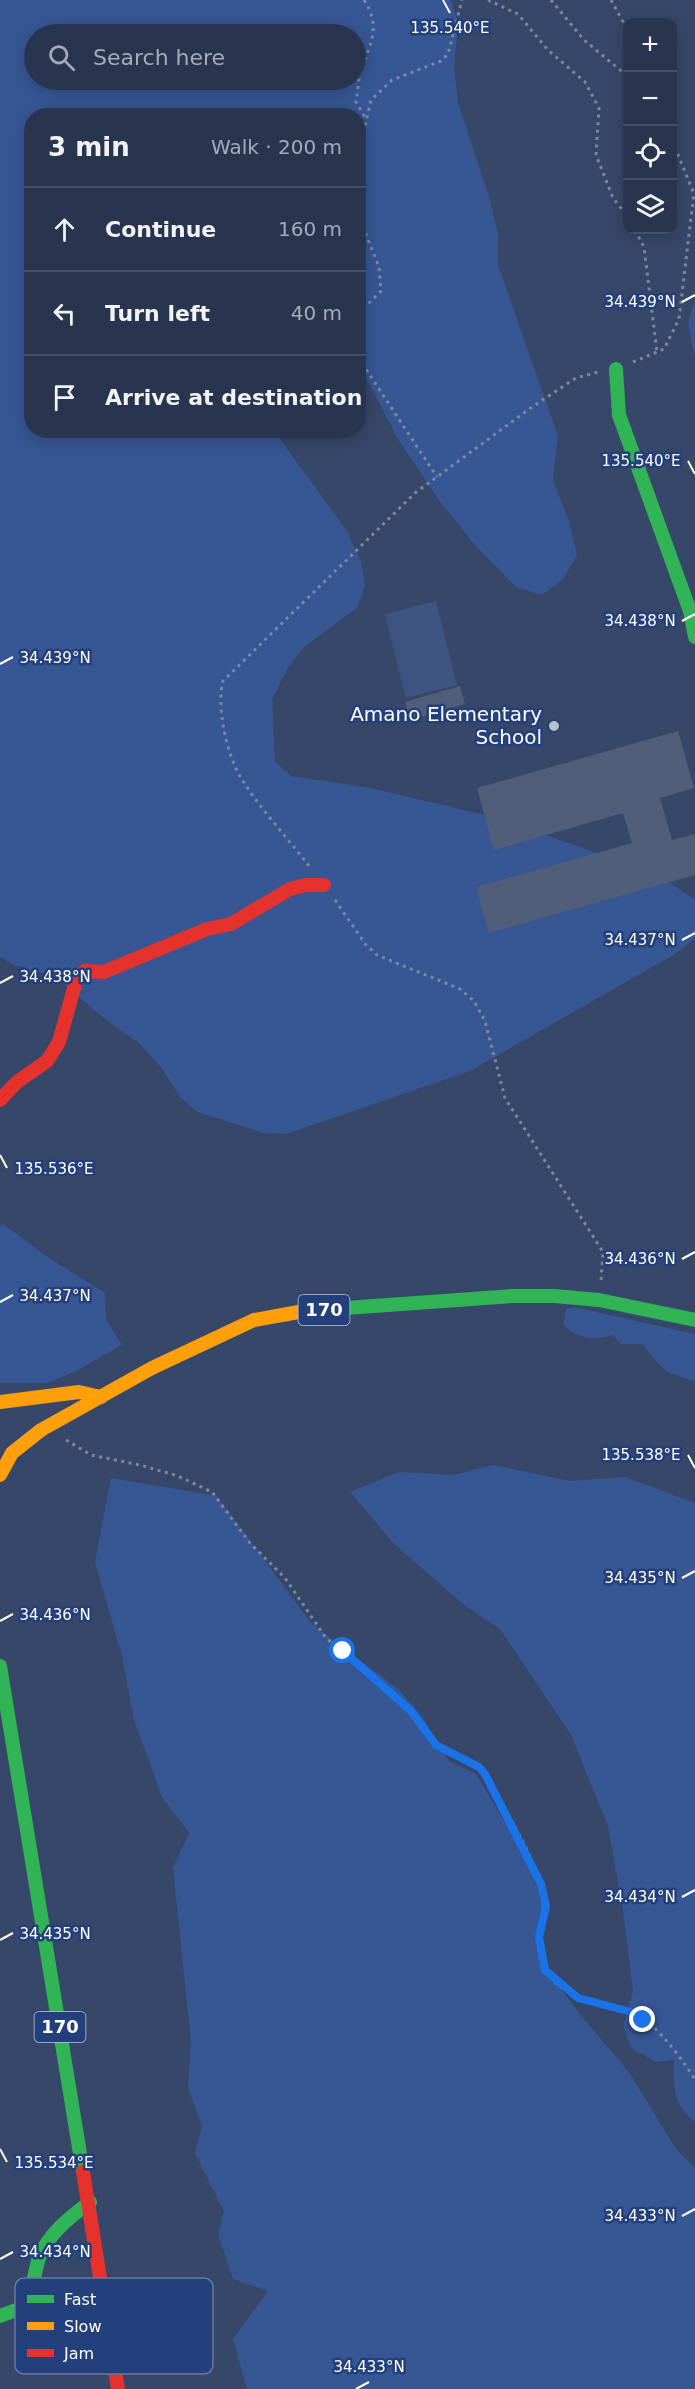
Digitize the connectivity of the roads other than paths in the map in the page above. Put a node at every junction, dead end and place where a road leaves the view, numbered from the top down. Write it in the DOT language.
graph roads {
  1 [pos="615,369"];
  2 [pos="695,638"];
  3 [pos="324,885"];
  4 [pos="0,1100"];
  5 [pos="695,1320"];
  6 [pos="101,1397"];
  7 [pos="0,1402"];
  8 [pos="0,1475"];
  9 [pos="0,1666"];
  10 [pos="90,2202"];
  11 [pos="35,2278"];
  12 [pos="101,2278"];
  13 [pos="15,2313"];
  14 [pos="0,2316"];
  15 [pos="116,2374"];
  16 [pos="118,2389"];
  1 -- 2 [label="main road"];
  3 -- 4 [label="main road"];
  5 -- 6 [label="main road, 170"];
  6 -- 7 [label="main road"];
  6 -- 8 [label="main road, 170"];
  9 -- 10 [label="main road, 170"];
  10 -- 11 [label="main road"];
  10 -- 12 [label="main road, 170"];
  13 -- 14 [label="main road"];
  15 -- 16 [label="main road, 170"];
}
